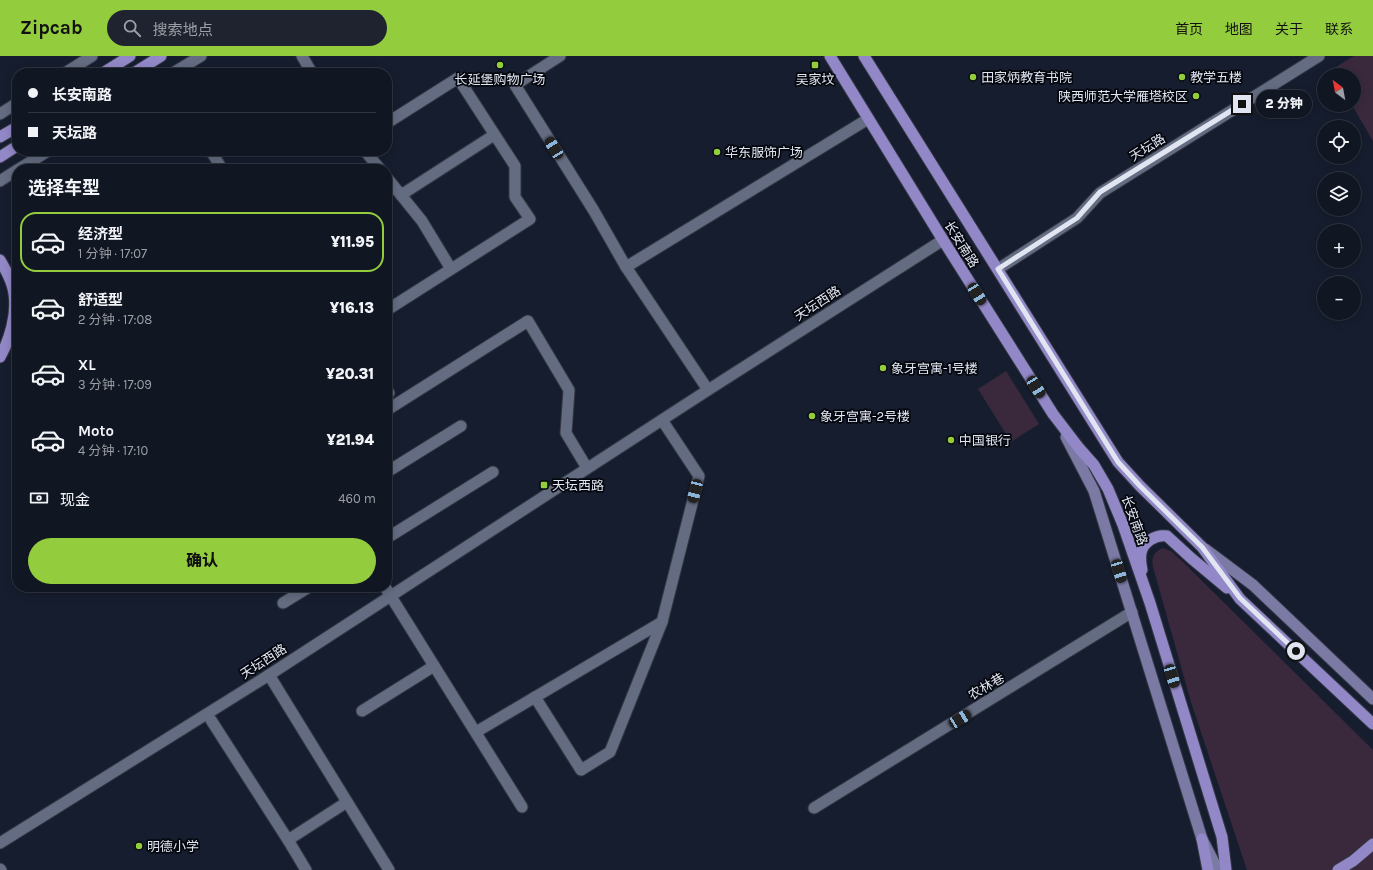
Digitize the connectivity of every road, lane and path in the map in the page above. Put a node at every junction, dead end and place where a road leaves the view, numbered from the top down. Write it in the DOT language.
graph roads {
  1 [pos="92,56"];
  2 [pos="130,56"];
  3 [pos="161,56"];
  4 [pos="201,56"];
  5 [pos="302,56"];
  6 [pos="560,56"];
  7 [pos="830,56"];
  8 [pos="864,56"];
  9 [pos="1319,56"];
  10 [pos="73,68"];
  11 [pos="111,68"];
  12 [pos="142,68"];
  13 [pos="181,68"];
  14 [pos="309,68"];
  15 [pos="12,106"];
  16 [pos="0,114"];
  17 [pos="868,119"];
  18 [pos="392,120"];
  19 [pos="12,130"];
  20 [pos="494,135"];
  21 [pos="0,137"];
  22 [pos="12,149"];
  23 [pos="40,156"];
  24 [pos="369,156"];
  25 [pos="0,157"];
  26 [pos="27,164"];
  27 [pos="376,164"];
  28 [pos="12,174"];
  29 [pos="0,181"];
  30 [pos="392,185"];
  31 [pos="401,195"];
  32 [pos="943,240"];
  33 [pos="0,260"];
  34 [pos="626,267"];
  35 [pos="451,269"];
  36 [pos="998,269"];
  37 [pos="12,288"];
  38 [pos="392,307"];
  39 [pos="12,328"];
  40 [pos="0,357"];
  41 [pos="708,390"];
  42 [pos="392,407"];
  43 [pos="1053,414"];
  44 [pos="662,420"];
  45 [pos="461,426"];
  46 [pos="587,468"];
  47 [pos="392,469"];
  48 [pos="493,472"];
  49 [pos="392,535"];
  50 [pos="1201,546"];
  51 [pos="1143,584"];
  52 [pos="392,589"];
  53 [pos="301,592"];
  54 [pos="387,592"];
  55 [pos="389,592"];
  56 [pos="1240,598"];
  57 [pos="283,603"];
  58 [pos="1132,612"];
  59 [pos="662,622"];
  60 [pos="434,666"];
  61 [pos="269,675"];
  62 [pos="535,697"];
  63 [pos="1373,699"];
  64 [pos="362,711"];
  65 [pos="211,720"];
  66 [pos="1373,724"];
  67 [pos="476,732"];
  68 [pos="347,802"];
  69 [pos="522,807"];
  70 [pos="814,808"];
  71 [pos="1202,839"];
  72 [pos="288,840"];
  73 [pos="0,843"];
  74 [pos="1373,844"];
  75 [pos="306,870"];
  76 [pos="389,870"];
  77 [pos="1208,870"];
  78 [pos="1218,870"];
  79 [pos="1226,870"];
  80 [pos="1338,870"];
  1 -- 10 [label="street"];
  2 -- 11 [label="main road"];
  3 -- 12 [label="main road"];
  4 -- 13 [label="street"];
  5 -- 14 [label="street"];
  6 -- 34 [label="street"];
  7 -- 17 [label="main road, 长安南路"];
  8 -- 36 [label="main road, 长安南路"];
  9 -- 36 [label="street, 天坛路"];
  15 -- 16 [label="street"];
  17 -- 32 [label="main road, 长安南路"];
  17 -- 34 [label="street"];
  18 -- 20 [label="street"];
  19 -- 21 [label="main road"];
  20 -- 31 [label="street"];
  20 -- 35 [label="street"];
  22 -- 25 [label="main road"];
  23 -- 26 [label="street"];
  24 -- 27 [label="street"];
  28 -- 29 [label="street"];
  30 -- 31 [label="street"];
  31 -- 35 [label="street"];
  32 -- 41 [label="street, 天坛西路"];
  32 -- 43 [label="main road, 长安南路"];
  33 -- 37 [label="main road"];
  34 -- 41 [label="street"];
  35 -- 38 [label="street"];
  36 -- 50 [label="main road, 长安南路"];
  39 -- 40 [label="main road"];
  41 -- 44 [label="street, 天坛西路"];
  42 -- 46 [label="street"];
  43 -- 51 [label="main road, 长安南路"];
  43 -- 58 [label="main road"];
  44 -- 46 [label="street, 天坛西路"];
  44 -- 59 [label="street"];
  45 -- 47 [label="street"];
  46 -- 52 [label="street, 天坛西路"];
  48 -- 49 [label="street"];
  50 -- 56 [label="main road, 长安南路"];
  50 -- 63 [label="main road"];
  51 -- 56 [label="main road"];
  51 -- 79 [label="main road, 长安南路"];
  53 -- 57 [label="street"];
  54 -- 61 [label="street, 天坛西路"];
  55 -- 60 [label="street"];
  56 -- 66 [label="main road, 长安南路"];
  58 -- 70 [label="street, 农林巷"];
  58 -- 71 [label="main road"];
  59 -- 62 [label="street"];
  59 -- 62 [label="street"];
  60 -- 64 [label="street"];
  60 -- 67 [label="street"];
  61 -- 68 [label="street"];
  61 -- 73 [label="street, 天坛西路"];
  62 -- 67 [label="street"];
  65 -- 72 [label="street"];
  67 -- 69 [label="street"];
  68 -- 72 [label="street"];
  68 -- 76 [label="street"];
  71 -- 77 [label="main road"];
  71 -- 78 [label="main road"];
  72 -- 75 [label="street"];
  74 -- 80 [label="main road"];
}
